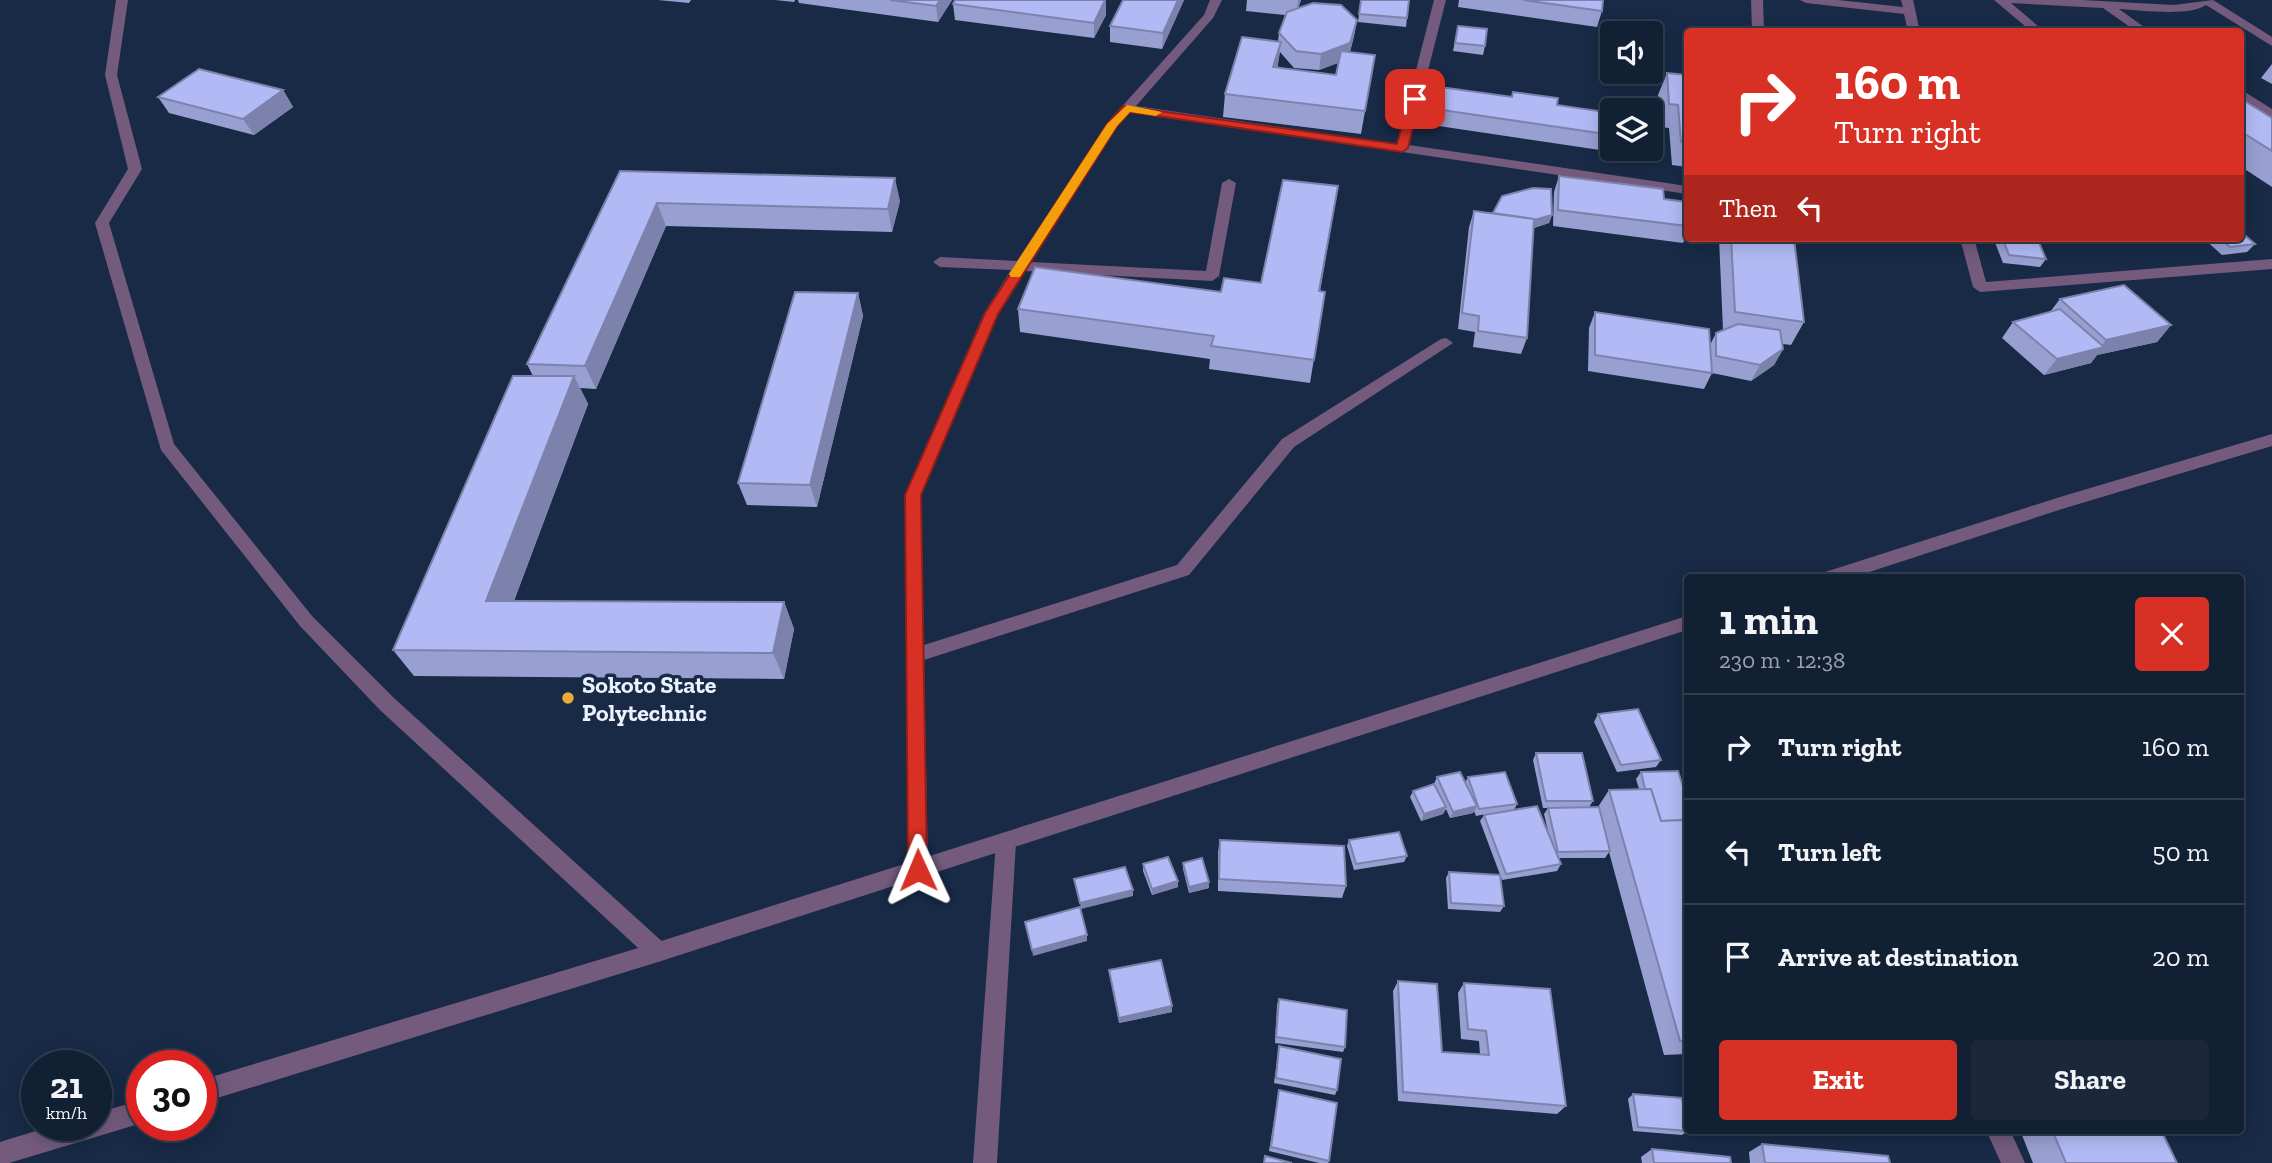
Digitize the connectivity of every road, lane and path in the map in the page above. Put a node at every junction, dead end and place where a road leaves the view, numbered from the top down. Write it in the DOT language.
graph roads {
  1 [pos="122,0"];
  2 [pos="1216,0"];
  3 [pos="1440,0"];
  4 [pos="1757,0"];
  5 [pos="1805,0"];
  6 [pos="2000,0"];
  7 [pos="2013,0"];
  8 [pos="2205,0"];
  9 [pos="1908,5"];
  10 [pos="2106,5"];
  11 [pos="1758,28"];
  12 [pos="1913,28"];
  13 [pos="2035,28"];
  14 [pos="2140,28"];
  15 [pos="2272,42"];
  16 [pos="2244,96"];
  17 [pos="1127,108"];
  18 [pos="2272,115"];
  19 [pos="1402,148"];
  20 [pos="1229,183"];
  21 [pos="1684,190"];
  22 [pos="1968,242"];
  23 [pos="940,262"];
  24 [pos="2272,264"];
  25 [pos="1021,266"];
  26 [pos="1446,343"];
  27 [pos="2272,440"];
  28 [pos="1840,574"];
  29 [pos="1684,624"];
  30 [pos="915,655"];
  31 [pos="1006,842"];
  32 [pos="918,870"];
  33 [pos="658,952"];
  34 [pos="217,1087"];
  35 [pos="1999,1134"];
  36 [pos="43,1141"];
  37 [pos="0,1154"];
  38 [pos="985,1163"];
  39 [pos="2013,1163"];
  1 -- 33 [label="street"];
  2 -- 17 [label="street"];
  3 -- 19 [label="street"];
  4 -- 11 [label="street"];
  5 -- 9 [label="street"];
  6 -- 13 [label="street"];
  7 -- 10 [label="street"];
  8 -- 10 [label="street"];
  8 -- 15 [label="street"];
  9 -- 12 [label="street"];
  10 -- 14 [label="street"];
  16 -- 18 [label="street"];
  17 -- 19 [label="street"];
  17 -- 25 [label="street"];
  19 -- 21 [label="street"];
  20 -- 25 [label="street"];
  22 -- 24 [label="street"];
  23 -- 25 [label="street"];
  25 -- 30 [label="street"];
  26 -- 30 [label="street"];
  27 -- 28 [label="street"];
  29 -- 31 [label="street"];
  30 -- 32 [label="street"];
  31 -- 32 [label="street"];
  31 -- 38 [label="street"];
  32 -- 33 [label="street"];
  33 -- 34 [label="street"];
  35 -- 39 [label="street"];
  36 -- 37 [label="street"];
}
